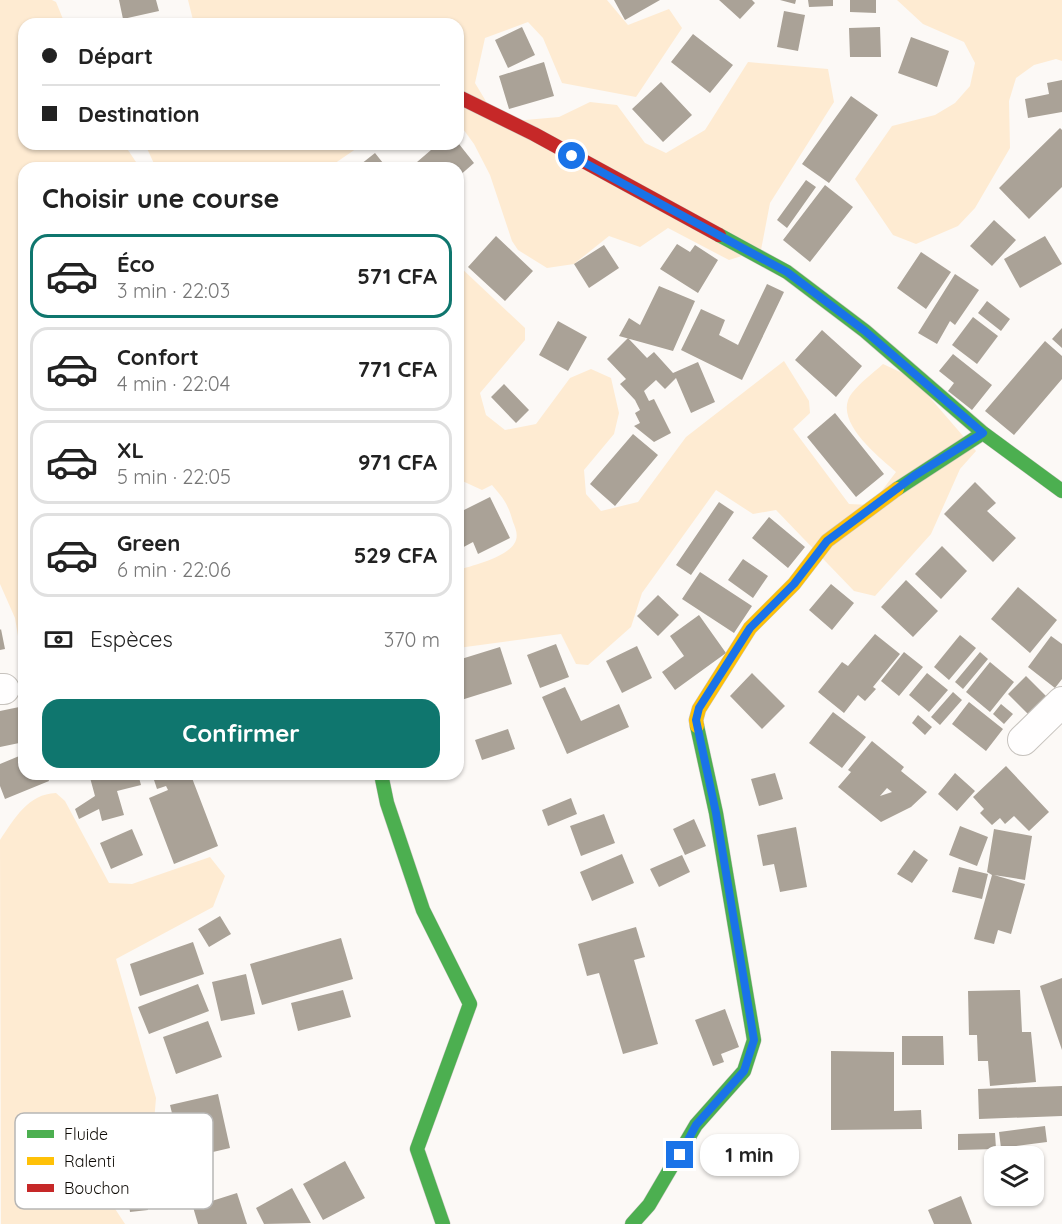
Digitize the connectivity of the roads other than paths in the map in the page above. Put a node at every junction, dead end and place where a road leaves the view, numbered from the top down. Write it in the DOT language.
graph roads {
  1 [pos="464,99"];
  2 [pos="983,433"];
  3 [pos="1062,491"];
  4 [pos="1062,702"];
  5 [pos="1023,740"];
  6 [pos="382,780"];
  7 [pos="443,1224"];
  8 [pos="632,1224"];
  1 -- 2 [label="street"];
  2 -- 3 [label="street"];
  2 -- 8 [label="street"];
  4 -- 5 [label="street"];
  6 -- 7 [label="street"];
}
